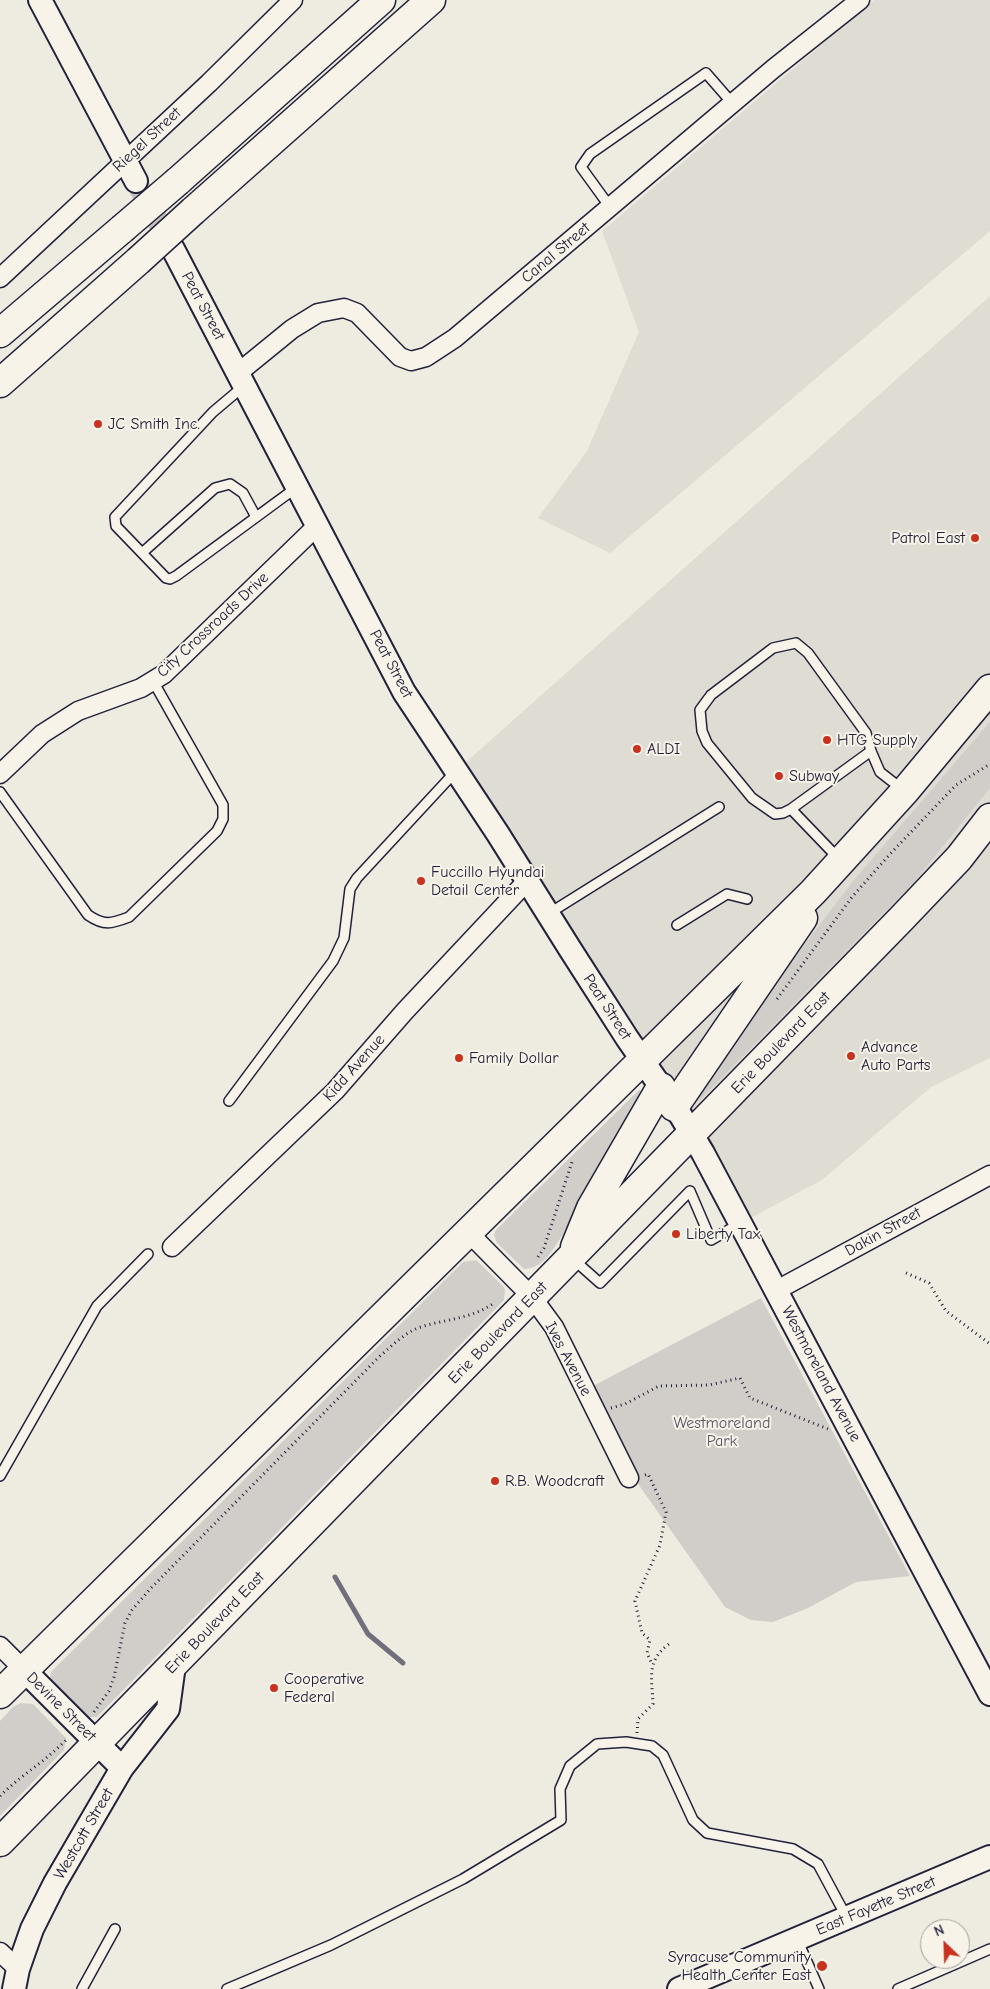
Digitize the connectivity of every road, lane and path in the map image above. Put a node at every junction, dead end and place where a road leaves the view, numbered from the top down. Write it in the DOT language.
graph roads {
  1 [pos="40,0"];
  2 [pos="293,0"];
  3 [pos="381,0"];
  4 [pos="432,0"];
  5 [pos="860,0"];
  6 [pos="733,104"];
  7 [pos="125,160"];
  8 [pos="136,181"];
  9 [pos="610,207"];
  10 [pos="173,250"];
  11 [pos="0,278"];
  12 [pos="0,333"];
  13 [pos="242,379"];
  14 [pos="0,383"];
  15 [pos="298,487"];
  16 [pos="256,517"];
  17 [pos="318,525"];
  18 [pos="142,553"];
  19 [pos="152,681"];
  20 [pos="990,689"];
  21 [pos="871,752"];
  22 [pos="990,764"];
  23 [pos="456,771"];
  24 [pos="0,774"];
  25 [pos="0,792"];
  26 [pos="905,792"];
  27 [pos="719,807"];
  28 [pos="791,809"];
  29 [pos="990,818"];
  30 [pos="841,861"];
  31 [pos="527,881"];
  32 [pos="747,899"];
  33 [pos="548,914"];
  34 [pos="677,925"];
  35 [pos="830,926"];
  36 [pos="642,1060"];
  37 [pos="668,1097"];
  38 [pos="229,1101"];
  39 [pos="692,1134"];
  40 [pos="574,1156"];
  41 [pos="990,1175"];
  42 [pos="741,1223"];
  43 [pos="468,1232"];
  44 [pos="172,1246"];
  45 [pos="148,1254"];
  46 [pos="571,1257"];
  47 [pos="535,1260"];
  48 [pos="906,1273"];
  49 [pos="777,1290"];
  50 [pos="532,1297"];
  51 [pos="494,1303"];
  52 [pos="990,1344"];
  53 [pos="596,1413"];
  54 [pos="846,1421"];
  55 [pos="0,1476"];
  56 [pos="629,1478"];
  57 [pos="669,1644"];
  58 [pos="0,1646"];
  59 [pos="652,1664"];
  60 [pos="174,1665"];
  61 [pos="24,1670"];
  62 [pos="0,1694"];
  63 [pos="990,1694"];
  64 [pos="91,1715"];
  65 [pos="68,1739"];
  66 [pos="97,1743"];
  67 [pos="637,1744"];
  68 [pos="122,1768"];
  69 [pos="0,1796"];
  70 [pos="0,1842"];
  71 [pos="990,1857"];
  72 [pos="847,1918"];
  73 [pos="115,1929"];
  74 [pos="797,1939"];
  75 [pos="990,1949"];
  76 [pos="0,1952"];
  77 [pos="18,1983"];
  78 [pos="82,1989"];
  79 [pos="227,1989"];
  80 [pos="679,1989"];
  81 [pos="819,1989"];
  82 [pos="898,1989"];
  1 -- 7 [label="street"];
  2 -- 7 [label="street, Riegel Street"];
  3 -- 12 [label="main road, bridge"];
  4 -- 14 [label="main road, bridge"];
  5 -- 6 [label="street, Canal Street"];
  6 -- 9 [label="street, Canal Street"];
  6 -- 9 [label="lane"];
  7 -- 8 [label="street"];
  7 -- 11 [label="street, Riegel Street"];
  9 -- 13 [label="street, Canal Street"];
  10 -- 13 [label="street, Peat Street"];
  13 -- 15 [label="street, Peat Street"];
  13 -- 18 [label="lane"];
  15 -- 16 [label="lane"];
  15 -- 17 [label="street, Peat Street"];
  16 -- 18 [label="lane"];
  16 -- 18 [label="lane"];
  17 -- 19 [label="street, City Crossroads Drive"];
  17 -- 23 [label="street, Peat Street"];
  19 -- 24 [label="street, City Crossroads Drive"];
  19 -- 25 [label="lane"];
  20 -- 26 [label="main road"];
  21 -- 26 [label="lane"];
  21 -- 28 [label="lane"];
  21 -- 28 [label="lane"];
  22 -- 35 [label="path"];
  23 -- 31 [label="street, Peat Street"];
  23 -- 38 [label="lane"];
  26 -- 30 [label="main road"];
  27 -- 33 [label="lane"];
  28 -- 30 [label="lane"];
  29 -- 39 [label="main road, Erie Boulevard East"];
  30 -- 36 [label="main road"];
  30 -- 37 [label="main road"];
  31 -- 33 [label="street, Peat Street"];
  31 -- 44 [label="street, Kidd Avenue"];
  32 -- 34 [label="lane"];
  33 -- 36 [label="street, Peat Street"];
  36 -- 37 [label="street, Westmoreland Avenue"];
  36 -- 43 [label="main road"];
  37 -- 39 [label="street, Westmoreland Avenue"];
  37 -- 46 [label="main road"];
  39 -- 42 [label="street, Westmoreland Avenue"];
  39 -- 46 [label="main road, Erie Boulevard East"];
  40 -- 47 [label="path"];
  41 -- 49 [label="street, Dakin Street"];
  42 -- 46 [label="lane"];
  42 -- 49 [label="street, Westmoreland Avenue"];
  43 -- 50 [label="street, Ives Avenue"];
  43 -- 61 [label="main road"];
  45 -- 55 [label="lane"];
  46 -- 50 [label="main road, Erie Boulevard East"];
  48 -- 52 [label="path"];
  49 -- 54 [label="street, Westmoreland Avenue"];
  50 -- 53 [label="street, Ives Avenue"];
  50 -- 60 [label="main road, Erie Boulevard East"];
  51 -- 64 [label="path"];
  53 -- 54 [label="path"];
  53 -- 56 [label="street, Ives Avenue"];
  54 -- 63 [label="street, Westmoreland Avenue"];
  56 -- 59 [label="path"];
  57 -- 59 [label="path"];
  58 -- 61 [label="street, Devine Street"];
  59 -- 67 [label="path"];
  60 -- 66 [label="main road, Erie Boulevard East"];
  60 -- 68 [label="street, Westcott Street"];
  61 -- 62 [label="main road"];
  61 -- 66 [label="street, Devine Street"];
  65 -- 69 [label="path"];
  66 -- 68 [label="street, Devine Street"];
  66 -- 70 [label="main road, Erie Boulevard East"];
  67 -- 72 [label="lane"];
  67 -- 79 [label="lane"];
  68 -- 77 [label="street, Westcott Street"];
  71 -- 72 [label="street, East Fayette Street"];
  72 -- 74 [label="street, East Fayette Street"];
  73 -- 78 [label="lane"];
  74 -- 80 [label="street, East Fayette Street"];
  74 -- 81 [label="lane"];
  75 -- 82 [label="lane"];
  76 -- 77 [label="street, Westcott Street"];
}
